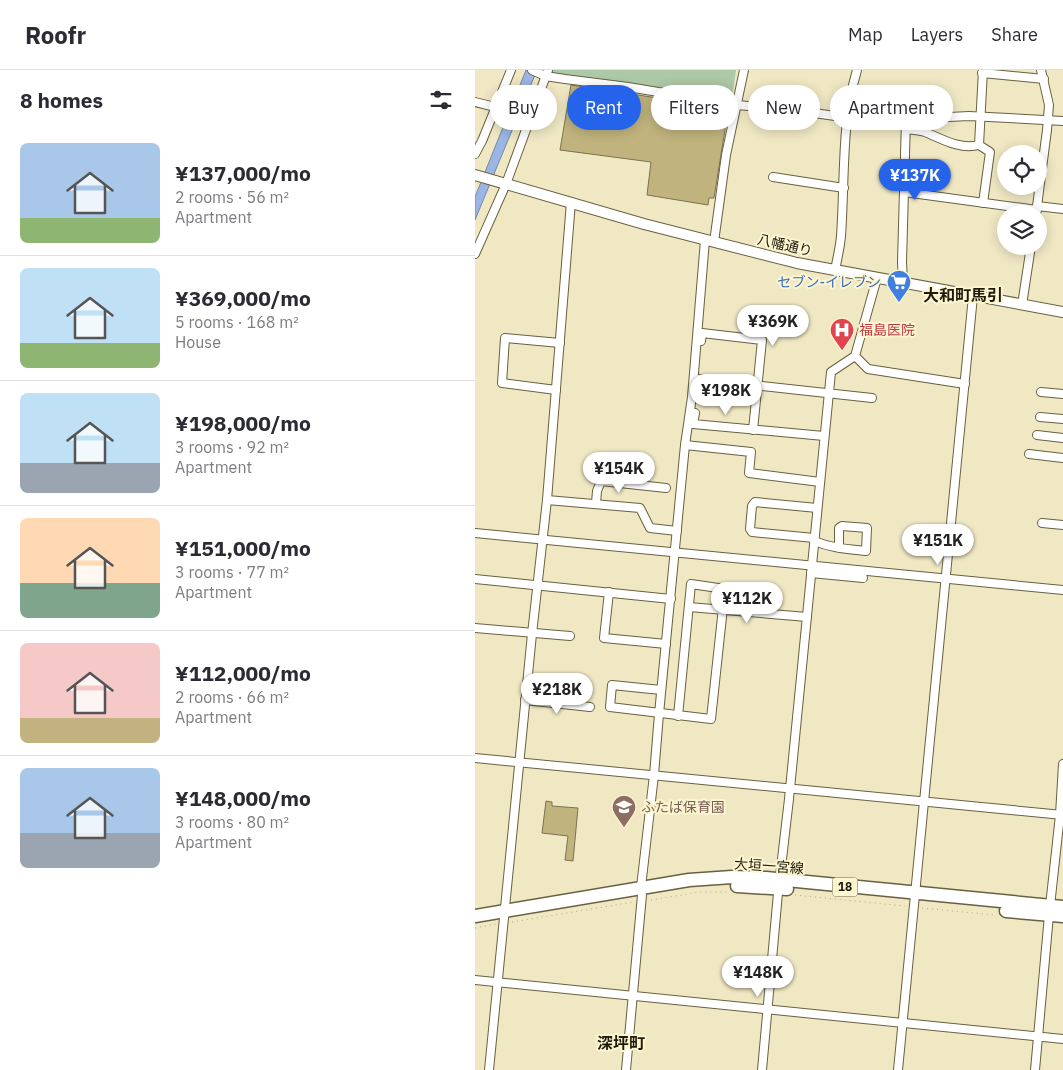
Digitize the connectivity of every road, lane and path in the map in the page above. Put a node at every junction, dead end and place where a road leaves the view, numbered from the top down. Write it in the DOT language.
graph roads {
  1 [pos="511,70"];
  2 [pos="744,70"];
  3 [pos="857,70"];
  4 [pos="1041,70"];
  5 [pos="534,71"];
  6 [pos="983,72"];
  7 [pos="546,73"];
  8 [pos="1044,79"];
  9 [pos="505,85"];
  10 [pos="853,85"];
  11 [pos="651,90"];
  12 [pos="738,100"];
  13 [pos="475,102"];
  14 [pos="738,105"];
  15 [pos="490,106"];
  16 [pos="830,115"];
  17 [pos="980,116"];
  18 [pos="953,117"];
  19 [pos="490,120"];
  20 [pos="1048,121"];
  21 [pos="1063,121"];
  22 [pos="732,130"];
  23 [pos="847,130"];
  24 [pos="906,130"];
  25 [pos="912,130"];
  26 [pos="979,145"];
  27 [pos="475,154"];
  28 [pos="475,175"];
  29 [pos="773,177"];
  30 [pos="506,184"];
  31 [pos="844,188"];
  32 [pos="903,192"];
  33 [pos="571,202"];
  34 [pos="983,203"];
  35 [pos="998,205"];
  36 [pos="1038,205"];
  37 [pos="1063,208"];
  38 [pos="1047,209"];
  39 [pos="710,241"];
  40 [pos="475,254"];
  41 [pos="1029,255"];
  42 [pos="835,271"];
  43 [pos="877,278"];
  44 [pos="903,283"];
  45 [pos="973,296"];
  46 [pos="1021,305"];
  47 [pos="1063,312"];
  48 [pos="560,343"];
  49 [pos="855,356"];
  50 [pos="698,379"];
  51 [pos="965,384"];
  52 [pos="757,386"];
  53 [pos="556,390"];
  54 [pos="1041,392"];
  55 [pos="829,394"];
  56 [pos="1063,394"];
  57 [pos="872,398"];
  58 [pos="1040,417"];
  59 [pos="1063,419"];
  60 [pos="753,430"];
  61 [pos="1037,435"];
  62 [pos="824,436"];
  63 [pos="1063,438"];
  64 [pos="685,445"];
  65 [pos="1029,454"];
  66 [pos="1063,458"];
  67 [pos="820,482"];
  68 [pos="666,488"];
  69 [pos="547,500"];
  70 [pos="596,503"];
  71 [pos="817,508"];
  72 [pos="1042,523"];
  73 [pos="1063,525"];
  74 [pos="677,530"];
  75 [pos="475,533"];
  76 [pos="814,539"];
  77 [pos="543,540"];
  78 [pos="839,548"];
  79 [pos="674,553"];
  80 [pos="811,569"];
  81 [pos="863,578"];
  82 [pos="946,578"];
  83 [pos="475,579"];
  84 [pos="537,585"];
  85 [pos="1063,590"];
  86 [pos="609,592"];
  87 [pos="671,599"];
  88 [pos="689,607"];
  89 [pos="723,611"];
  90 [pos="807,617"];
  91 [pos="475,628"];
  92 [pos="532,634"];
  93 [pos="570,636"];
  94 [pos="666,644"];
  95 [pos="661,690"];
  96 [pos="525,700"];
  97 [pos="590,707"];
  98 [pos="659,714"];
  99 [pos="678,716"];
  100 [pos="475,758"];
  101 [pos="519,762"];
  102 [pos="1063,764"];
  103 [pos="654,775"];
  104 [pos="790,788"];
  105 [pos="925,802"];
  106 [pos="1061,815"];
  107 [pos="779,884"];
  108 [pos="641,891"];
  109 [pos="914,898"];
  110 [pos="1063,907"];
  111 [pos="1049,910"];
  112 [pos="504,914"];
  113 [pos="475,916"];
  114 [pos="1063,916"];
  115 [pos="475,922"];
  116 [pos="475,980"];
  117 [pos="497,982"];
  118 [pos="632,996"];
  119 [pos="768,1010"];
  120 [pos="903,1022"];
  121 [pos="1039,1036"];
  122 [pos="1063,1039"];
  123 [pos="489,1070"];
  124 [pos="625,1070"];
  125 [pos="762,1070"];
  126 [pos="898,1070"];
  127 [pos="1035,1070"];
  1 -- 9 [label="street"];
  2 -- 12 [label="street"];
  3 -- 10 [label="street"];
  4 -- 8 [label="street"];
  5 -- 7 [label="street"];
  6 -- 8 [label="street"];
  6 -- 17 [label="street"];
  7 -- 11 [label="street"];
  7 -- 30 [label="street"];
  8 -- 20 [label="street"];
  13 -- 15 [label="street"];
  14 -- 16 [label="street"];
  17 -- 18 [label="street"];
  17 -- 20 [label="street"];
  17 -- 26 [label="street"];
  19 -- 27 [label="street"];
  20 -- 21 [label="street"];
  20 -- 36 [label="street"];
  22 -- 39 [label="street"];
  23 -- 31 [label="street"];
  24 -- 32 [label="street"];
  25 -- 26 [label="street"];
  26 -- 34 [label="street"];
  28 -- 30 [label="street, 八幡通り"];
  29 -- 31 [label="street"];
  30 -- 33 [label="street, 八幡通り"];
  30 -- 40 [label="street"];
  31 -- 42 [label="street"];
  32 -- 34 [label="street"];
  32 -- 44 [label="street"];
  33 -- 39 [label="street, 八幡通り"];
  33 -- 48 [label="street"];
  34 -- 35 [label="street"];
  37 -- 38 [label="street"];
  39 -- 42 [label="street, 八幡通り"];
  39 -- 64 [label="street"];
  41 -- 46 [label="street"];
  42 -- 43 [label="street, 八幡通り"];
  43 -- 44 [label="street, 八幡通り"];
  43 -- 49 [label="street"];
  44 -- 45 [label="street, 八幡通り"];
  45 -- 46 [label="street, 八幡通り"];
  45 -- 51 [label="street"];
  46 -- 47 [label="street, 八幡通り"];
  48 -- 53 [label="street"];
  48 -- 53 [label="street"];
  49 -- 51 [label="street"];
  49 -- 55 [label="street"];
  50 -- 52 [label="street"];
  50 -- 52 [label="street"];
  50 -- 60 [label="street"];
  51 -- 82 [label="street"];
  52 -- 55 [label="street"];
  52 -- 60 [label="street"];
  53 -- 69 [label="street"];
  54 -- 56 [label="street"];
  55 -- 57 [label="street"];
  55 -- 62 [label="street"];
  58 -- 59 [label="street"];
  60 -- 62 [label="street"];
  61 -- 63 [label="street"];
  62 -- 67 [label="street"];
  64 -- 67 [label="street"];
  64 -- 74 [label="street"];
  65 -- 66 [label="street"];
  67 -- 71 [label="street"];
  68 -- 70 [label="street"];
  69 -- 70 [label="street"];
  69 -- 77 [label="street"];
  70 -- 74 [label="street"];
  71 -- 76 [label="street"];
  71 -- 76 [label="street"];
  72 -- 73 [label="street"];
  74 -- 79 [label="street"];
  75 -- 77 [label="street"];
  76 -- 78 [label="street"];
  76 -- 80 [label="street"];
  77 -- 79 [label="street"];
  77 -- 84 [label="street"];
  78 -- 78 [label="street"];
  79 -- 80 [label="street"];
  79 -- 87 [label="street"];
  80 -- 81 [label="street"];
  80 -- 82 [label="street"];
  80 -- 90 [label="street"];
  82 -- 85 [label="street"];
  82 -- 105 [label="street"];
  83 -- 84 [label="street"];
  84 -- 86 [label="street"];
  84 -- 92 [label="street"];
  86 -- 87 [label="street"];
  86 -- 94 [label="street"];
  87 -- 94 [label="street"];
  88 -- 89 [label="street"];
  88 -- 89 [label="street"];
  88 -- 99 [label="street"];
  89 -- 90 [label="street"];
  89 -- 99 [label="street"];
  90 -- 104 [label="street"];
  91 -- 92 [label="street"];
  92 -- 93 [label="street"];
  92 -- 96 [label="street"];
  94 -- 95 [label="street"];
  95 -- 98 [label="street"];
  95 -- 98 [label="street"];
  96 -- 97 [label="street"];
  96 -- 101 [label="street"];
  98 -- 99 [label="street"];
  98 -- 103 [label="street"];
  100 -- 101 [label="street"];
  101 -- 103 [label="street"];
  101 -- 112 [label="street"];
  102 -- 106 [label="street"];
  103 -- 104 [label="street"];
  103 -- 108 [label="street"];
  104 -- 105 [label="street"];
  104 -- 107 [label="street"];
  105 -- 106 [label="street"];
  105 -- 109 [label="street"];
  106 -- 111 [label="street"];
  107 -- 108 [label="main road, 大垣一宮線 / 18"];
  107 -- 109 [label="main road, 大垣一宮線 / 18"];
  107 -- 119 [label="street"];
  108 -- 112 [label="main road, 大垣一宮線 / 18"];
  108 -- 118 [label="street"];
  109 -- 111 [label="main road, 大垣一宮線 / 18"];
  109 -- 120 [label="street"];
  110 -- 111 [label="main road, 大垣一宮線 / 18"];
  111 -- 114 [label="main road, 大垣一宮線 / 18"];
  111 -- 121 [label="street"];
  112 -- 113 [label="main road, 大垣一宮線 / 18"];
  112 -- 115 [label="main road, 大垣一宮線 / 18"];
  112 -- 117 [label="street"];
  116 -- 117 [label="street"];
  117 -- 118 [label="street"];
  117 -- 123 [label="street"];
  118 -- 119 [label="street"];
  118 -- 124 [label="street"];
  119 -- 120 [label="street"];
  119 -- 125 [label="street"];
  120 -- 121 [label="street"];
  120 -- 126 [label="street"];
  121 -- 122 [label="street"];
  121 -- 127 [label="street"];
}
